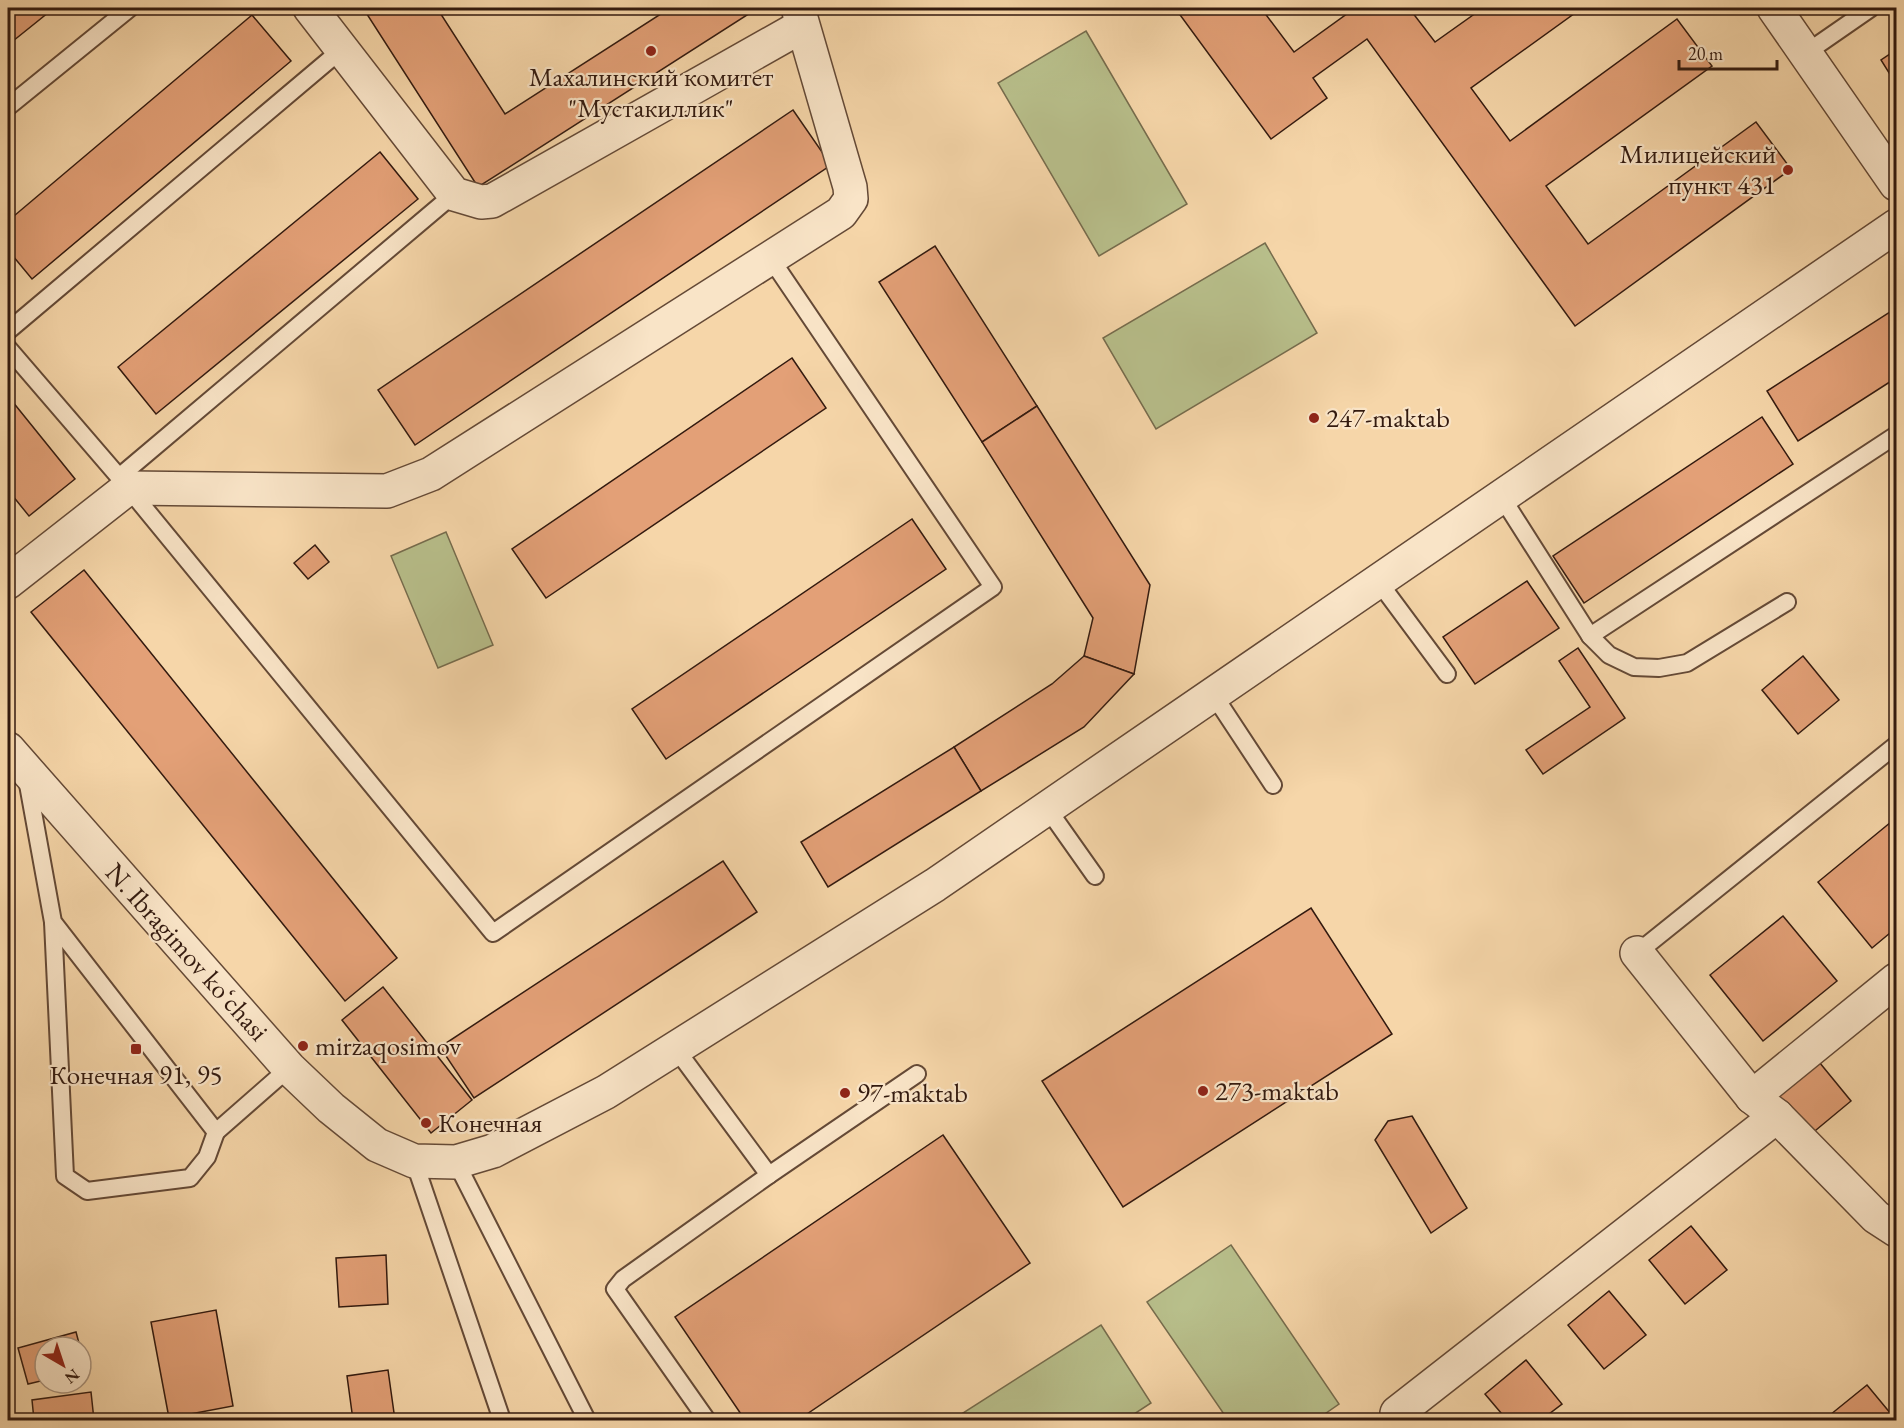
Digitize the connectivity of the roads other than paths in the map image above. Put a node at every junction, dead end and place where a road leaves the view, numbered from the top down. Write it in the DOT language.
graph roads {
  1 [pos="130,8"];
  2 [pos="1774,8"];
  3 [pos="1871,8"];
  4 [pos="323,12"];
  5 [pos="800,17"];
  6 [pos="341,50"];
  7 [pos="1806,53"];
  8 [pos="8,107"];
  9 [pos="1896,184"];
  10 [pos="454,194"];
  11 [pos="1896,226"];
  12 [pos="771,259"];
  13 [pos="8,331"];
  14 [pos="8,348"];
  15 [pos="1896,435"];
  16 [pos="123,483"];
  17 [pos="1501,496"];
  18 [pos="1378,581"];
  19 [pos="8,582"];
  20 [pos="1787,602"];
  21 [pos="1590,636"];
  22 [pos="1447,674"];
  23 [pos="1214,694"];
  24 [pos="1896,745"];
  25 [pos="16,760"];
  26 [pos="1274,785"];
  27 [pos="1047,808"];
  28 [pos="1095,876"];
  29 [pos="53,922"];
  30 [pos="1637,953"];
  31 [pos="1896,980"];
  32 [pos="675,1049"];
  33 [pos="289,1068"];
  34 [pos="917,1074"];
  35 [pos="1752,1097"];
  36 [pos="1778,1116"];
  37 [pos="216,1132"];
  38 [pos="414,1161"];
  39 [pos="456,1162"];
  40 [pos="769,1174"];
  41 [pos="1896,1230"];
  42 [pos="1397,1413"];
  43 [pos="502,1420"];
  44 [pos="587,1420"];
  45 [pos="707,1420"];
  1 -- 8 [label="lane"];
  2 -- 7 [label="street"];
  3 -- 7 [label="lane"];
  4 -- 6 [label="street"];
  5 -- 10 [label="street"];
  5 -- 12 [label="street"];
  6 -- 10 [label="street"];
  6 -- 13 [label="lane"];
  7 -- 9 [label="street"];
  10 -- 16 [label="lane"];
  11 -- 17 [label="street, N. Ibragimov koʻchasi"];
  12 -- 16 [label="street"];
  12 -- 16 [label="lane"];
  14 -- 16 [label="lane"];
  15 -- 21 [label="lane"];
  16 -- 19 [label="street"];
  17 -- 18 [label="street, N. Ibragimov koʻchasi"];
  17 -- 21 [label="lane"];
  18 -- 22 [label="lane"];
  18 -- 23 [label="street, N. Ibragimov koʻchasi"];
  20 -- 21 [label="lane"];
  23 -- 26 [label="lane"];
  23 -- 27 [label="street, N. Ibragimov koʻchasi"];
  24 -- 30 [label="lane"];
  25 -- 29 [label="lane"];
  25 -- 33 [label="street, N. Ibragimov koʻchasi"];
  27 -- 28 [label="lane"];
  27 -- 32 [label="street, N. Ibragimov koʻchasi"];
  29 -- 37 [label="lane"];
  29 -- 37 [label="lane"];
  30 -- 35 [label="street"];
  31 -- 35 [label="street"];
  32 -- 39 [label="street, N. Ibragimov koʻchasi"];
  32 -- 40 [label="lane"];
  33 -- 37 [label="lane"];
  33 -- 38 [label="street, N. Ibragimov koʻchasi"];
  34 -- 40 [label="lane"];
  35 -- 36 [label="street"];
  36 -- 41 [label="street"];
  36 -- 42 [label="street"];
  38 -- 39 [label="street, N. Ibragimov koʻchasi"];
  38 -- 43 [label="lane"];
  39 -- 44 [label="lane"];
  40 -- 45 [label="lane"];
}
